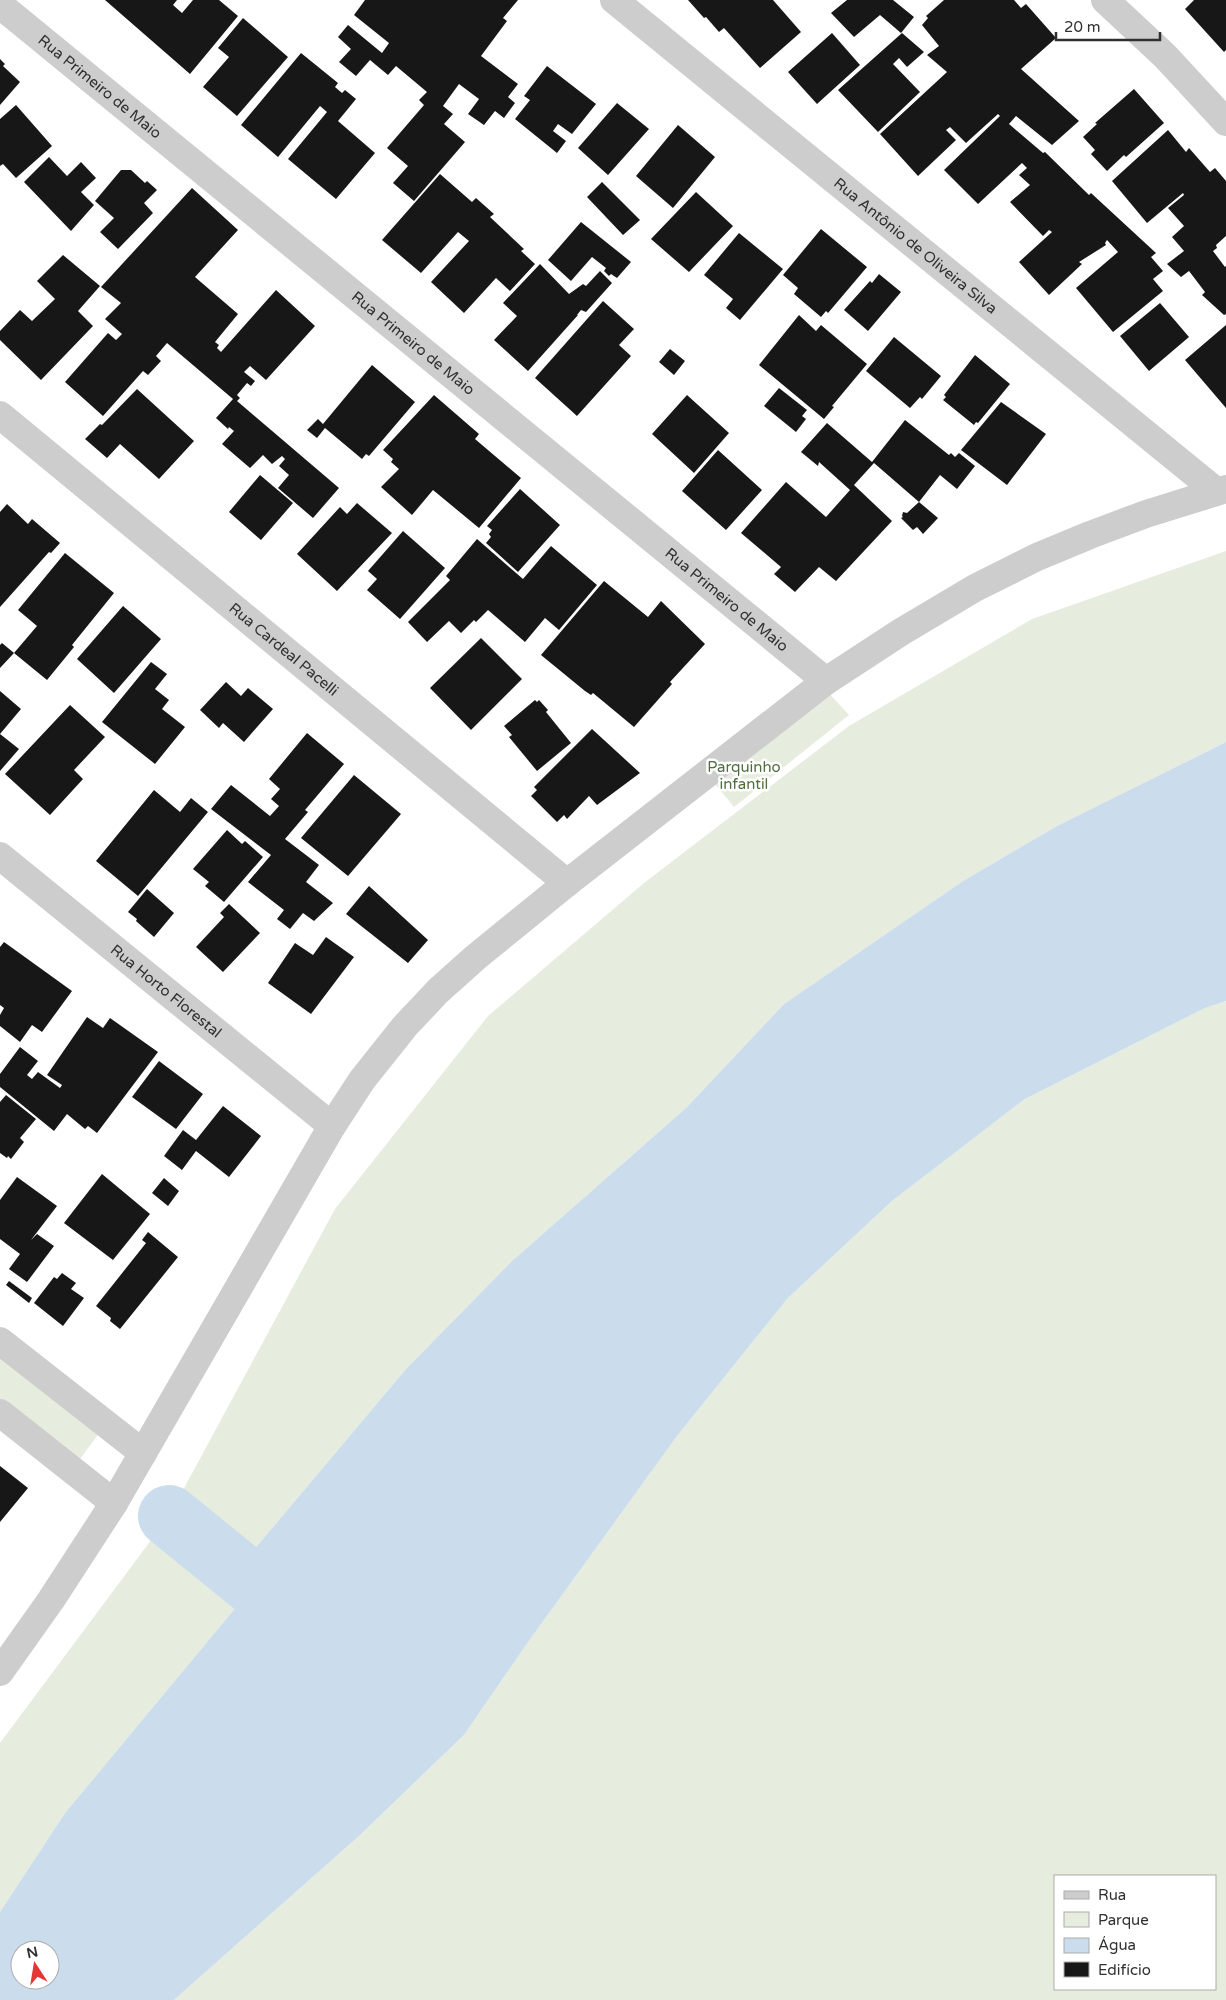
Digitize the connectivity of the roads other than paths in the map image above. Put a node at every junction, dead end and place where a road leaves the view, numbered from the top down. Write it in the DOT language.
graph roads {
  1 [pos="614,0"];
  2 [pos="1105,0"];
  3 [pos="0,5"];
  4 [pos="1226,122"];
  5 [pos="0,415"];
  6 [pos="1221,490"];
  7 [pos="826,681"];
  8 [pos="0,856"];
  9 [pos="567,882"];
  10 [pos="332,1126"];
  11 [pos="0,1340"];
  12 [pos="0,1413"];
  13 [pos="143,1453"];
  14 [pos="114,1503"];
  15 [pos="0,1672"];
  1 -- 6 [label="street, Rua Antônio de Oliveira Silva"];
  2 -- 4 [label="street"];
  3 -- 7 [label="street, Rua Primeiro de Maio"];
  5 -- 9 [label="street, Rua Cardeal Pacelli"];
  6 -- 7 [label="street"];
  7 -- 9 [label="street"];
  8 -- 10 [label="street, Rua Horto Florestal"];
  9 -- 10 [label="street"];
  10 -- 13 [label="street"];
  11 -- 13 [label="street"];
  12 -- 14 [label="street"];
  13 -- 14 [label="street"];
  14 -- 15 [label="street"];
}
